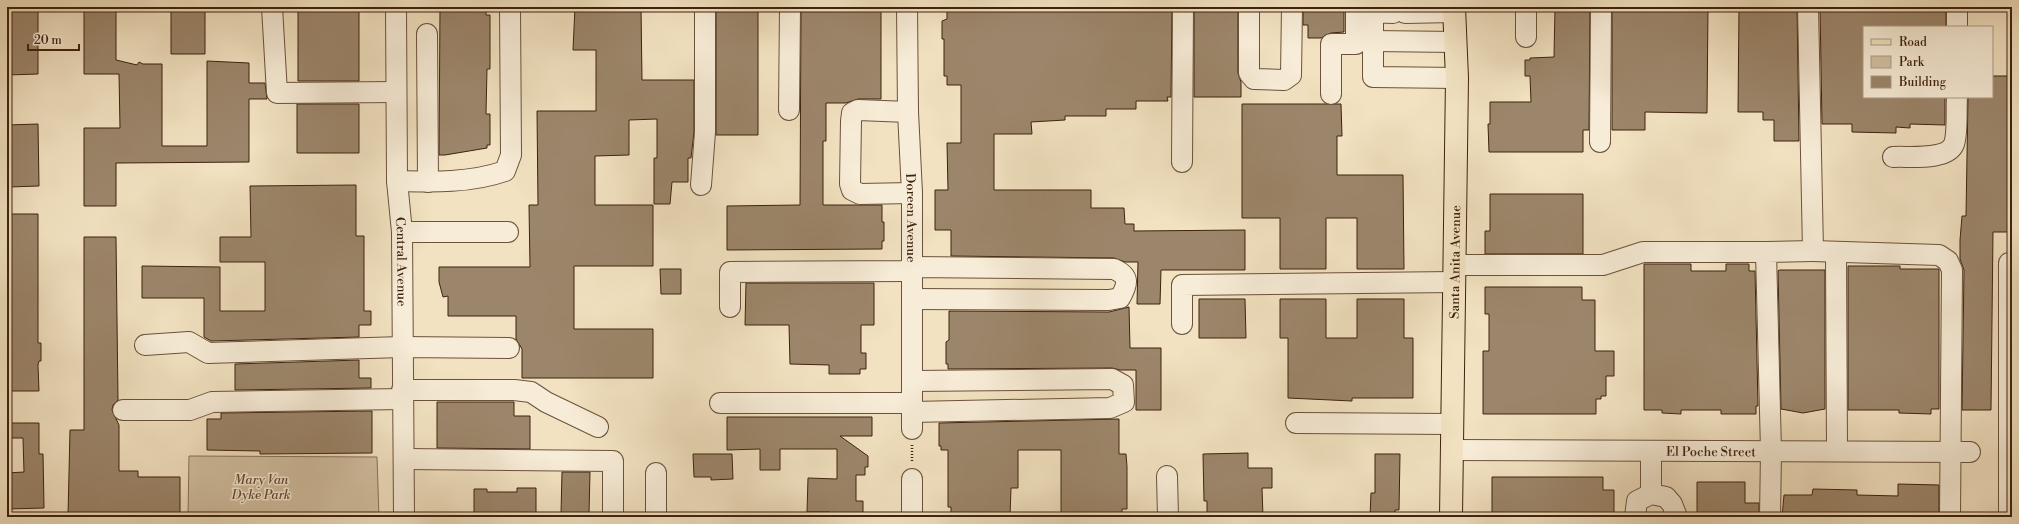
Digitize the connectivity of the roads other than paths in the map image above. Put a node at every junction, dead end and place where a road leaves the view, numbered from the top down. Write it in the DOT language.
graph roads {
  1 [pos="272,7"];
  2 [pos="396,7"];
  3 [pos="510,7"];
  4 [pos="705,7"];
  5 [pos="790,7"];
  6 [pos="907,7"];
  7 [pos="1183,7"];
  8 [pos="1249,7"];
  9 [pos="1292,7"];
  10 [pos="1526,7"];
  11 [pos="1601,7"];
  12 [pos="1808,7"];
  13 [pos="1957,7"];
  14 [pos="1367,9"];
  15 [pos="1454,10"];
  16 [pos="1957,26"];
  17 [pos="427,34"];
  18 [pos="1526,36"];
  19 [pos="1373,41"];
  20 [pos="1456,42"];
  21 [pos="1457,78"];
  22 [pos="396,92"];
  23 [pos="1331,94"];
  24 [pos="1957,98"];
  25 [pos="789,110"];
  26 [pos="908,112"];
  27 [pos="1600,142"];
  28 [pos="1893,157"];
  29 [pos="1182,162"];
  30 [pos="397,181"];
  31 [pos="428,182"];
  32 [pos="701,185"];
  33 [pos="912,193"];
  34 [pos="402,232"];
  35 [pos="508,232"];
  36 [pos="1813,251"];
  37 [pos="1766,252"];
  38 [pos="1836,252"];
  39 [pos="2009,263"];
  40 [pos="912,267"];
  41 [pos="1454,274"];
  42 [pos="912,299"];
  43 [pos="730,307"];
  44 [pos="1182,324"];
  45 [pos="145,345"];
  46 [pos="402,347"];
  47 [pos="509,348"];
  48 [pos="912,381"];
  49 [pos="403,395"];
  50 [pos="720,403"];
  51 [pos="123,410"];
  52 [pos="912,415"];
  53 [pos="1296,423"];
  54 [pos="1452,424"];
  55 [pos="598,427"];
  56 [pos="1452,450"];
  57 [pos="1651,451"];
  58 [pos="1771,451"];
  59 [pos="1837,451"];
  60 [pos="1960,452"];
  61 [pos="404,459"];
  62 [pos="656,473"];
  63 [pos="1167,476"];
  64 [pos="912,479"];
  65 [pos="1651,494"];
  66 [pos="404,517"];
  67 [pos="613,517"];
  68 [pos="656,517"];
  69 [pos="912,517"];
  70 [pos="1168,517"];
  71 [pos="1451,517"];
  72 [pos="1635,517"];
  73 [pos="1677,517"];
  74 [pos="1770,517"];
  75 [pos="1950,517"];
  76 [pos="2009,517"];
  1 -- 22 [label="street"];
  2 -- 22 [label="street, Central Avenue"];
  3 -- 31 [label="street"];
  4 -- 32 [label="street"];
  5 -- 25 [label="street"];
  6 -- 26 [label="street, Doreen Avenue"];
  7 -- 29 [label="street"];
  8 -- 9 [label="street"];
  10 -- 18 [label="street"];
  11 -- 27 [label="street"];
  12 -- 36 [label="street"];
  13 -- 16 [label="street"];
  14 -- 15 [label="street"];
  14 -- 19 [label="street"];
  14 -- 23 [label="street"];
  15 -- 20 [label="main road, Santa Anita Avenue"];
  17 -- 31 [label="street"];
  19 -- 20 [label="street"];
  19 -- 21 [label="street"];
  20 -- 21 [label="main road, Santa Anita Avenue"];
  21 -- 41 [label="main road, Santa Anita Avenue"];
  22 -- 30 [label="street, Central Avenue"];
  24 -- 28 [label="street"];
  26 -- 33 [label="street, Doreen Avenue"];
  26 -- 33 [label="street"];
  30 -- 31 [label="street"];
  30 -- 34 [label="street, Central Avenue"];
  33 -- 40 [label="street, Doreen Avenue"];
  34 -- 35 [label="street"];
  34 -- 46 [label="street, Central Avenue"];
  36 -- 37 [label="street"];
  36 -- 38 [label="street"];
  37 -- 41 [label="street"];
  37 -- 58 [label="street"];
  38 -- 59 [label="street"];
  38 -- 60 [label="street"];
  39 -- 76 [label="street"];
  40 -- 42 [label="street, Doreen Avenue"];
  40 -- 42 [label="street"];
  40 -- 43 [label="street"];
  41 -- 44 [label="street"];
  41 -- 54 [label="main road, Santa Anita Avenue"];
  42 -- 48 [label="street, Doreen Avenue"];
  45 -- 46 [label="street"];
  46 -- 47 [label="street"];
  46 -- 49 [label="street, Central Avenue"];
  48 -- 52 [label="street, Doreen Avenue"];
  48 -- 52 [label="street"];
  49 -- 51 [label="street"];
  49 -- 55 [label="street"];
  49 -- 61 [label="street, Central Avenue"];
  50 -- 52 [label="street"];
  53 -- 54 [label="street"];
  54 -- 56 [label="main road, Santa Anita Avenue"];
  56 -- 57 [label="street, El Poche Street"];
  56 -- 71 [label="main road, Santa Anita Avenue"];
  57 -- 58 [label="street, El Poche Street"];
  57 -- 65 [label="street"];
  58 -- 59 [label="street, El Poche Street"];
  58 -- 74 [label="street"];
  59 -- 60 [label="street, El Poche Street"];
  60 -- 75 [label="street"];
  61 -- 66 [label="street, Central Avenue"];
  61 -- 67 [label="street"];
  62 -- 68 [label="street"];
  63 -- 70 [label="street"];
  64 -- 69 [label="street"];
  65 -- 72 [label="street"];
  65 -- 73 [label="street"];
}
